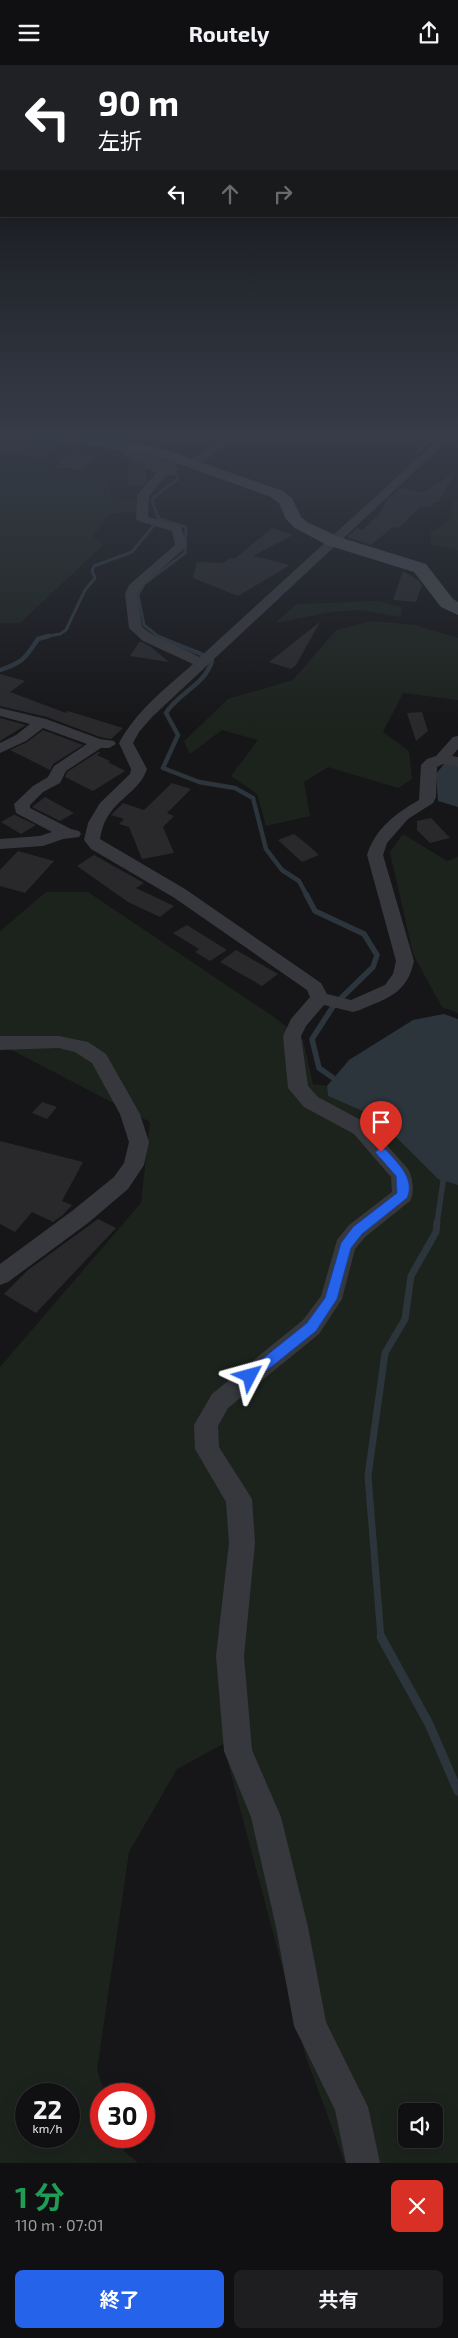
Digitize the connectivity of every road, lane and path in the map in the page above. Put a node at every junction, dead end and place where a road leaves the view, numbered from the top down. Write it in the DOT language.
graph roads {
  1 [pos="177,530"];
  2 [pos="313,530"];
  3 [pos="345,530"];
  4 [pos="333,541"];
  5 [pos="458,610"];
  6 [pos="207,658"];
  7 [pos="0,712"];
  8 [pos="41,722"];
  9 [pos="458,740"];
  10 [pos="98,743"];
  11 [pos="126,743"];
  12 [pos="0,749"];
  13 [pos="450,761"];
  14 [pos="68,834"];
  15 [pos="92,836"];
  16 [pos="0,844"];
  17 [pos="330,1001"];
  18 [pos="0,1043"];
  19 [pos="0,1276"];
  20 [pos="363,2163"];
  1 -- 6 [label="street"];
  2 -- 4 [label="street"];
  3 -- 4 [label="street"];
  4 -- 5 [label="street"];
  4 -- 6 [label="street"];
  6 -- 11 [label="street"];
  7 -- 8 [label="street"];
  8 -- 10 [label="street"];
  8 -- 12 [label="street"];
  9 -- 13 [label="street"];
  10 -- 11 [label="street"];
  10 -- 14 [label="street"];
  11 -- 15 [label="street"];
  13 -- 17 [label="street"];
  14 -- 15 [label="street"];
  14 -- 16 [label="street"];
  15 -- 17 [label="street"];
  17 -- 20 [label="street"];
  18 -- 19 [label="street"];
}
